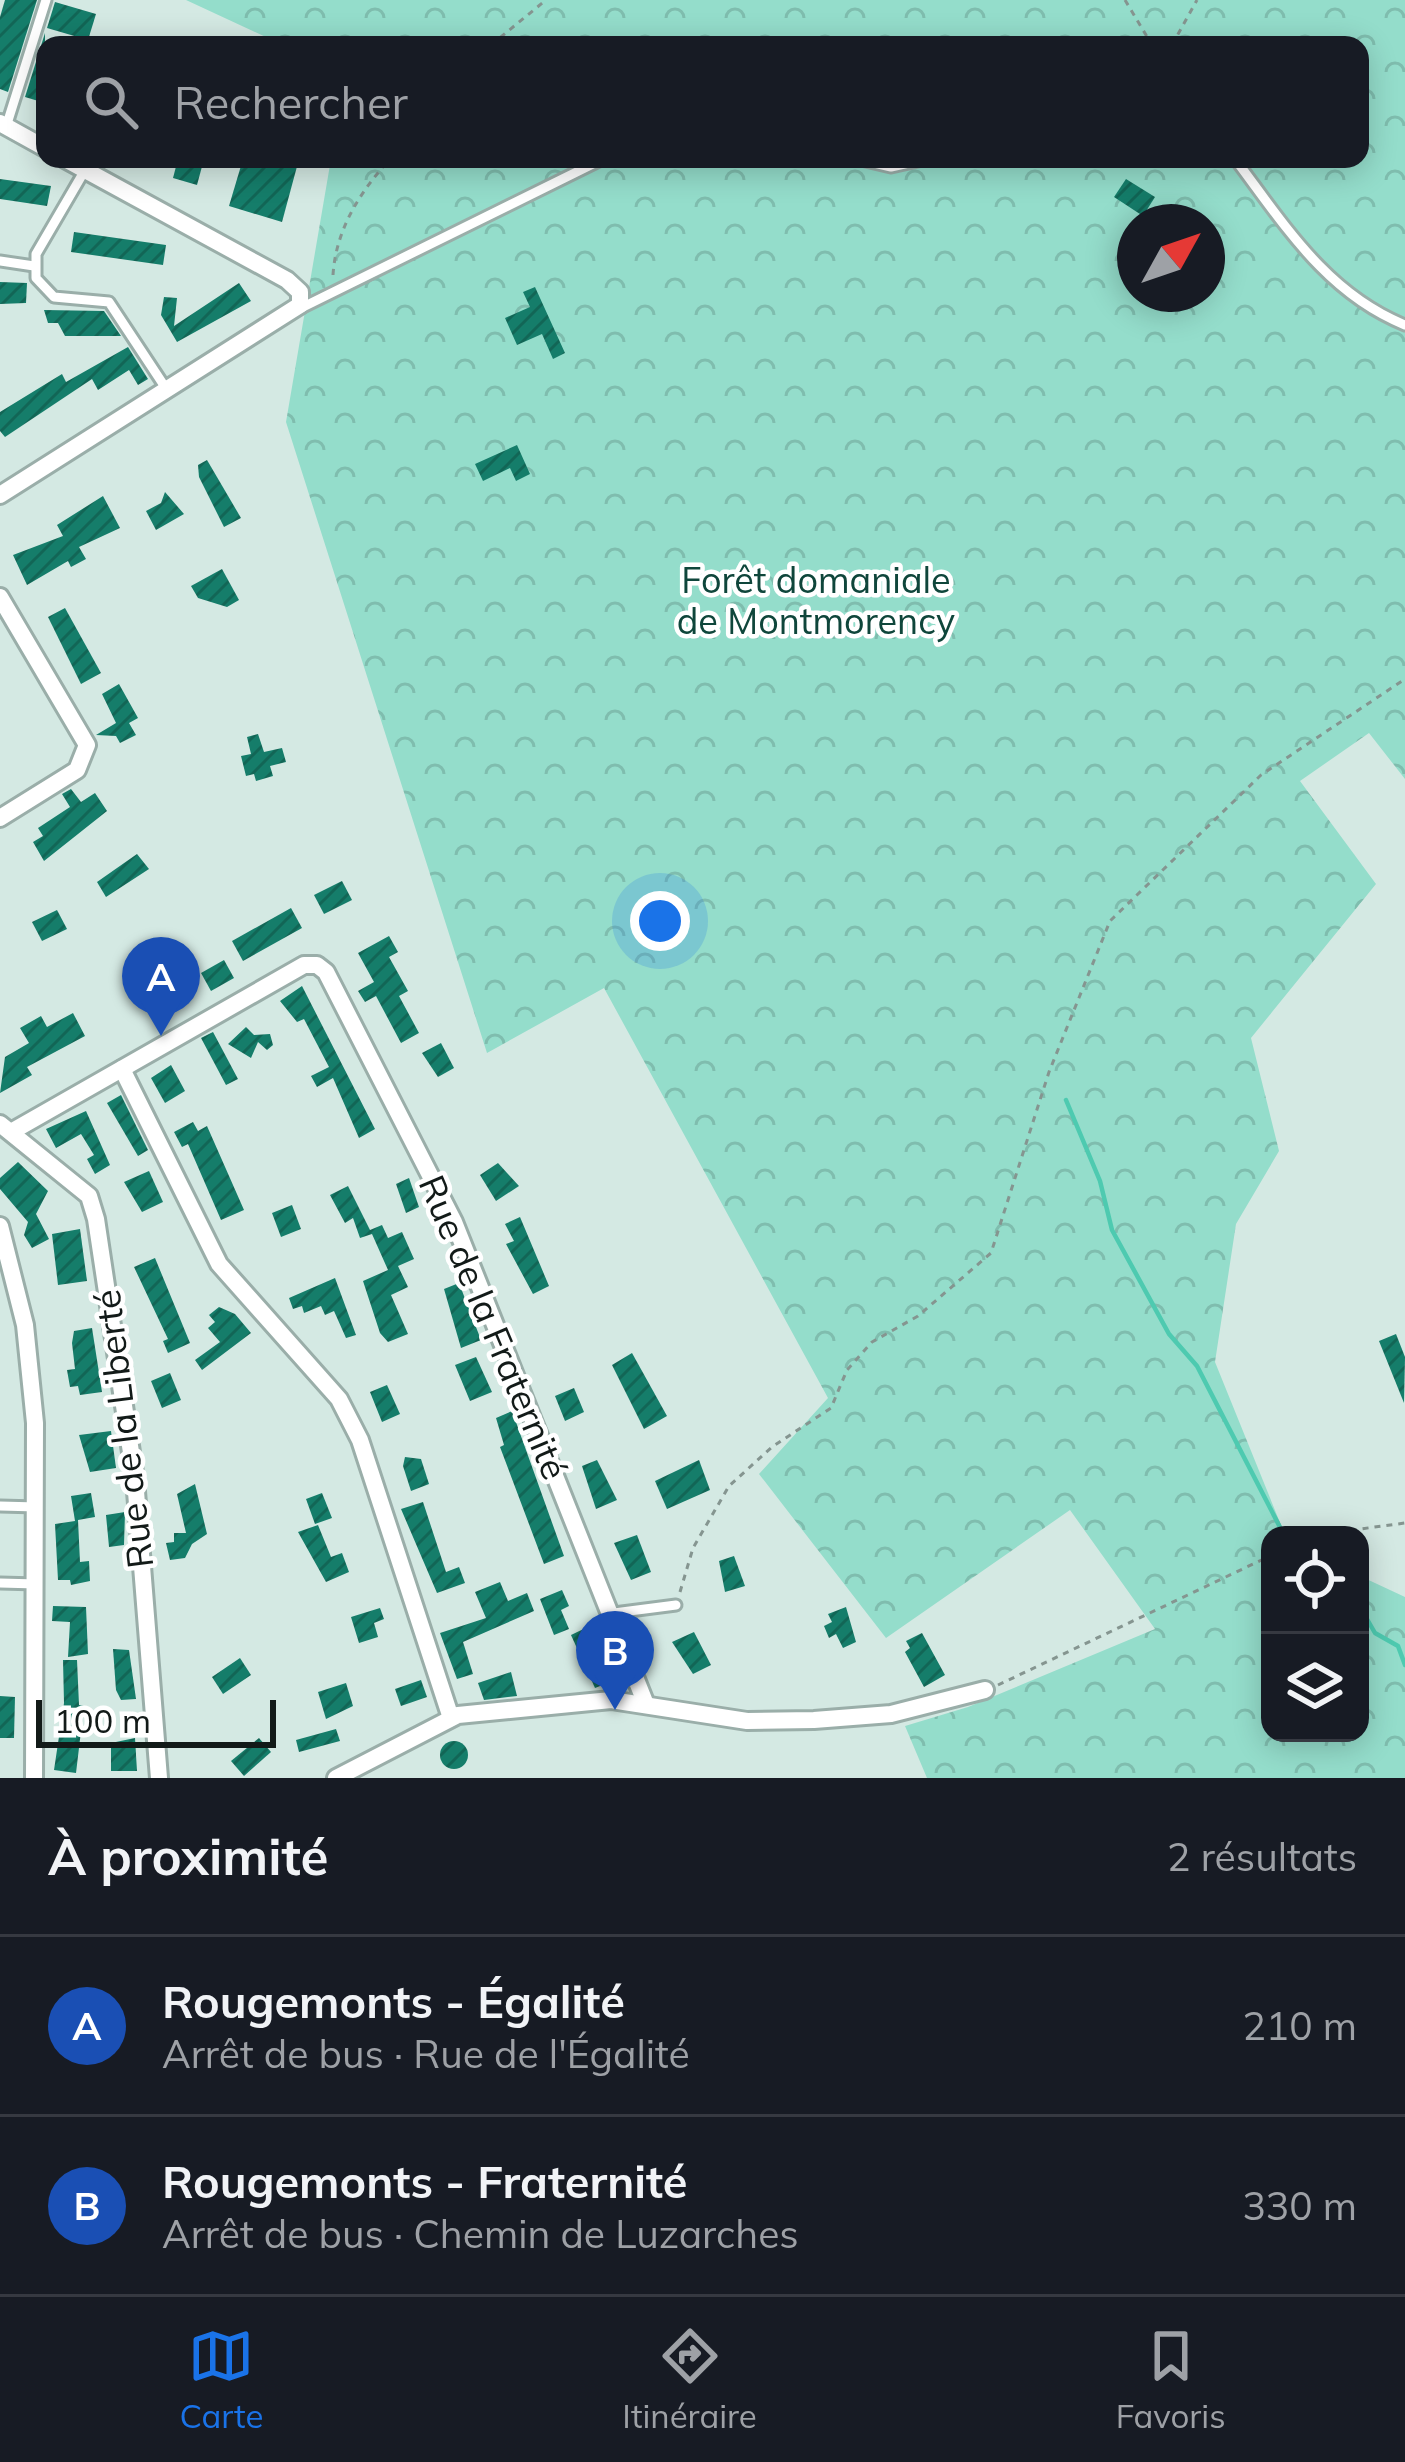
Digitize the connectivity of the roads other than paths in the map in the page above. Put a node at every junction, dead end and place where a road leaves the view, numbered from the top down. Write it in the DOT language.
graph roads {
  1 [pos="46,0"];
  2 [pos="3,125"];
  3 [pos="36,143"];
  4 [pos="81,168"];
  5 [pos="585,168"];
  6 [pos="1242,168"];
  7 [pos="85,170"];
  8 [pos="0,261"];
  9 [pos="34,266"];
  10 [pos="294,285"];
  11 [pos="328,296"];
  12 [pos="296,310"];
  13 [pos="1405,325"];
  14 [pos="167,390"];
  15 [pos="0,495"];
  16 [pos="0,597"];
  17 [pos="0,818"];
  18 [pos="122,1069"];
  19 [pos="5,1128"];
  20 [pos="0,1226"];
  21 [pos="0,1506"];
  22 [pos="37,1507"];
  23 [pos="0,1582"];
  24 [pos="37,1584"];
  25 [pos="676,1605"];
  26 [pos="614,1613"];
  27 [pos="985,1690"];
  28 [pos="645,1702"];
  29 [pos="451,1718"];
  30 [pos="34,1778"];
  31 [pos="159,1778"];
  32 [pos="336,1778"];
  1 -- 2 [label="lane"];
  2 -- 3 [label="street"];
  4 -- 7 [label="street"];
  5 -- 11 [label="lane"];
  6 -- 13 [label="lane"];
  7 -- 9 [label="lane"];
  7 -- 10 [label="street"];
  8 -- 9 [label="lane"];
  9 -- 14 [label="lane"];
  10 -- 11 [label="lane"];
  10 -- 12 [label="street"];
  11 -- 12 [label="lane"];
  12 -- 14 [label="street"];
  14 -- 15 [label="street"];
  16 -- 17 [label="street"];
  18 -- 19 [label="street"];
  18 -- 26 [label="street, Rue de la Fraternité"];
  18 -- 29 [label="street"];
  19 -- 31 [label="street, Rue de la Liberté"];
  20 -- 22 [label="street"];
  21 -- 22 [label="lane"];
  22 -- 24 [label="street"];
  23 -- 24 [label="lane"];
  24 -- 30 [label="street"];
  25 -- 26 [label="lane"];
  26 -- 28 [label="street, Rue de la Fraternité"];
  27 -- 28 [label="street"];
  28 -- 29 [label="street"];
  29 -- 32 [label="street"];
}
